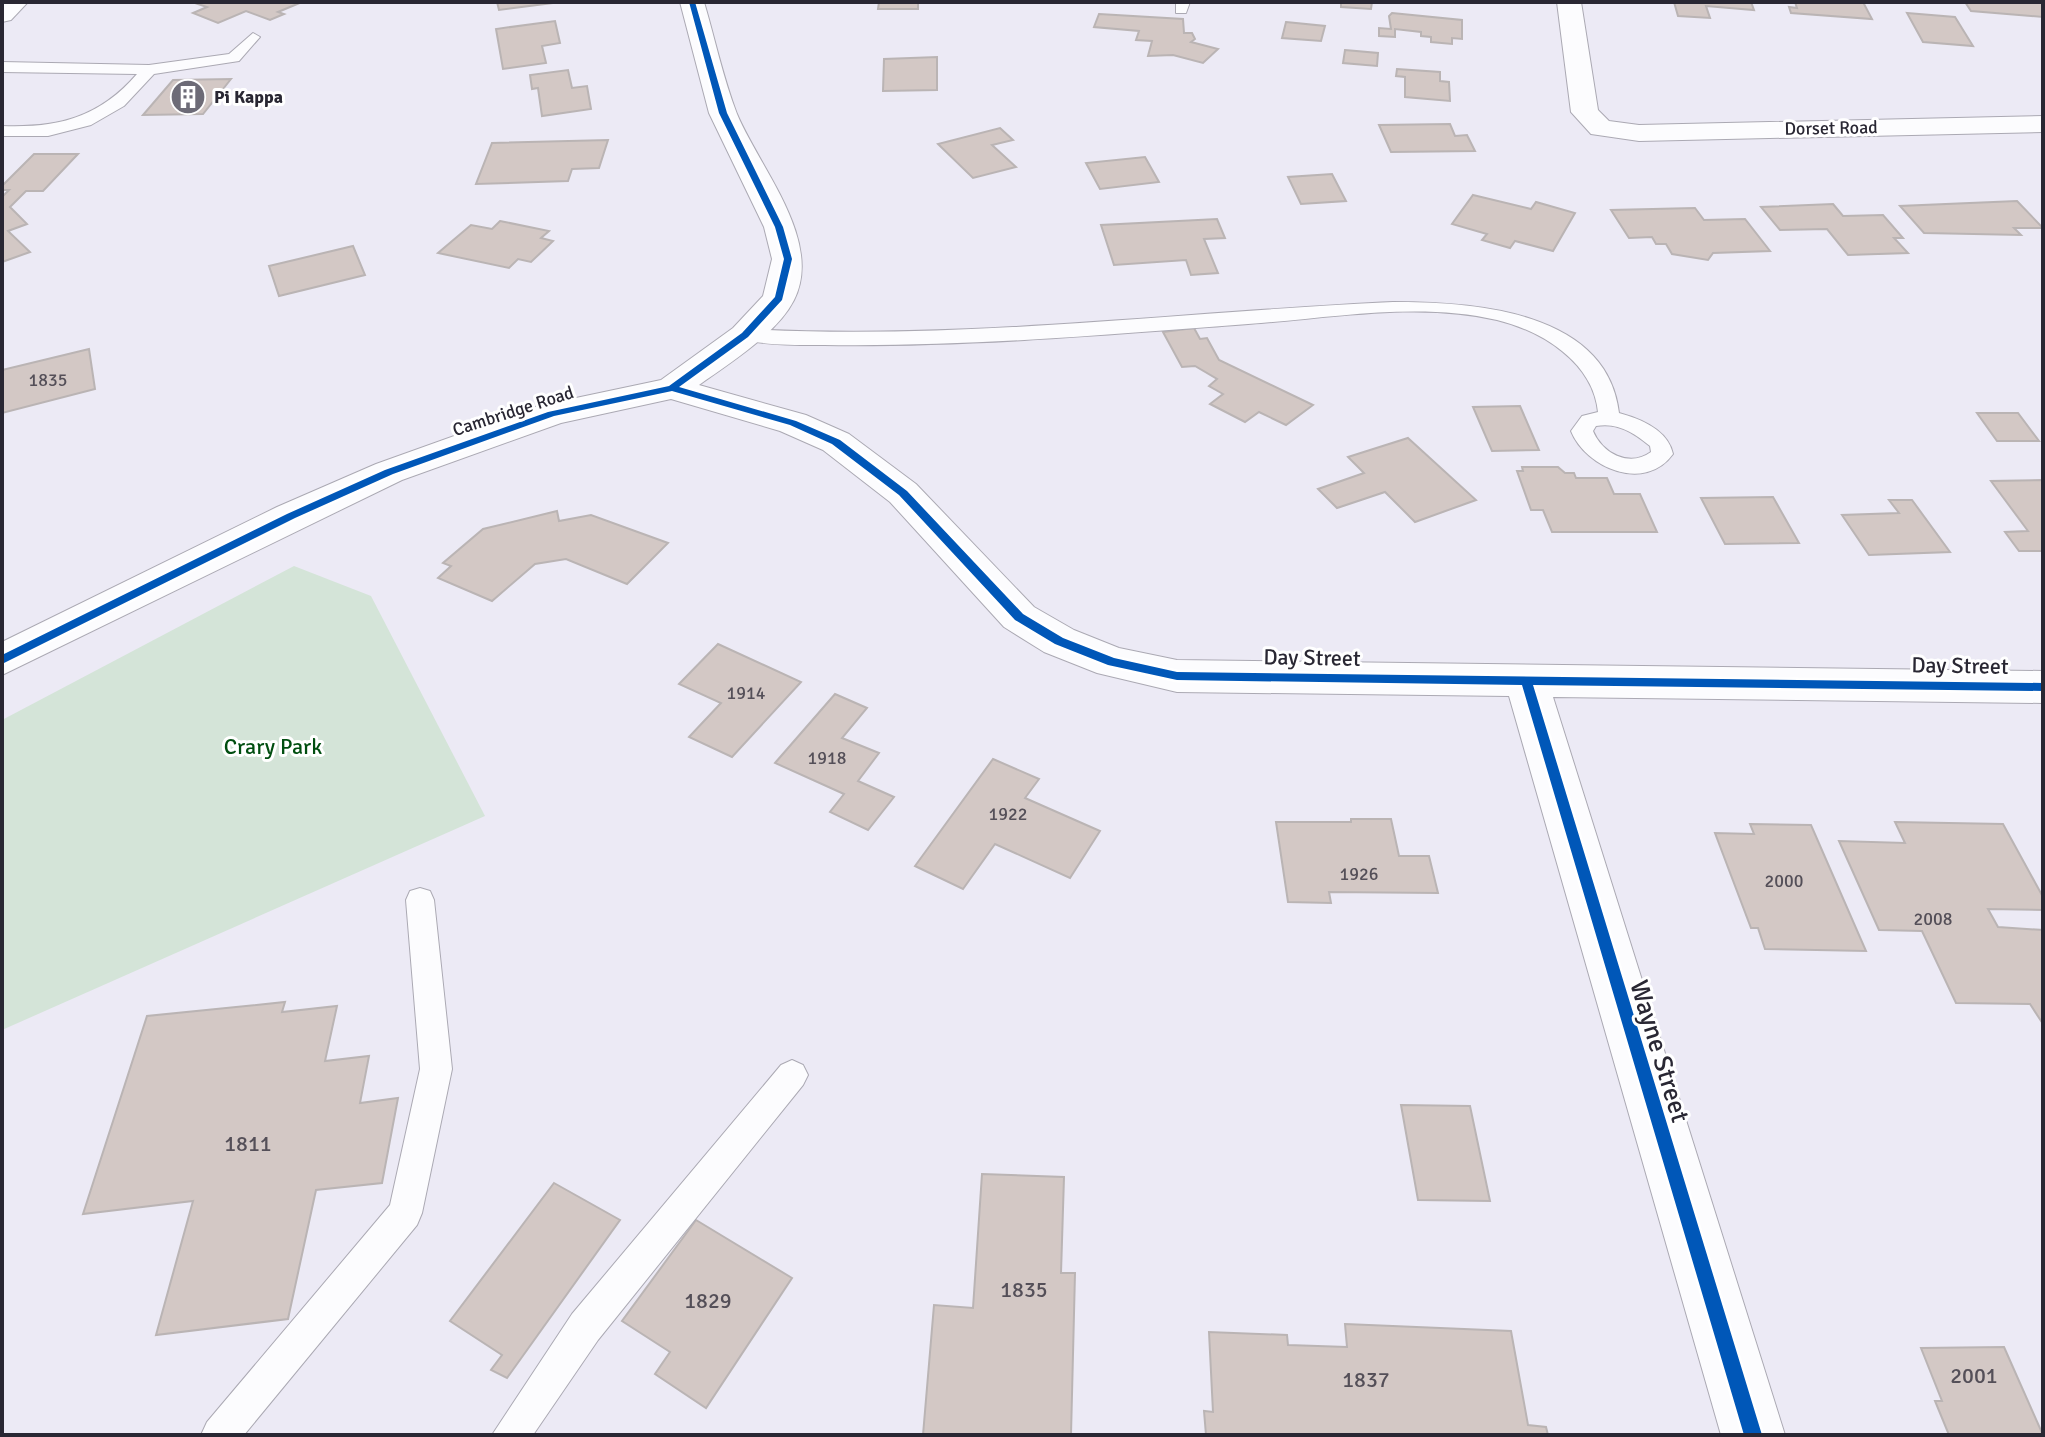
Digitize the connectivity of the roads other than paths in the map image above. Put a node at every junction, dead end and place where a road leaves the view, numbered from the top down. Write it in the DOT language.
graph roads {
  1 [pos="16,2"];
  2 [pos="692,2"];
  3 [pos="1569,2"];
  4 [pos="2,15"];
  5 [pos="253,37"];
  6 [pos="2,67"];
  7 [pos="149,70"];
  8 [pos="2043,124"];
  9 [pos="2,131"];
  10 [pos="745,335"];
  11 [pos="672,388"];
  12 [pos="1609,418"];
  13 [pos="2,660"];
  14 [pos="1526,680"];
  15 [pos="2043,687"];
  16 [pos="420,900"];
  17 [pos="792,1075"];
  18 [pos="220,1435"];
  19 [pos="511,1435"];
  20 [pos="1753,1435"];
  1 -- 4 [label="street"];
  2 -- 10 [label="street, Cambridge Road"];
  3 -- 8 [label="street, Dorset Road"];
  5 -- 7 [label="lane"];
  6 -- 7 [label="lane"];
  7 -- 9 [label="lane"];
  10 -- 11 [label="street, Cambridge Road"];
  10 -- 12 [label="lane"];
  11 -- 13 [label="street, Cambridge Road"];
  11 -- 14 [label="street, Day Street"];
  14 -- 15 [label="street, Day Street"];
  14 -- 20 [label="street, Wayne Street"];
  16 -- 18 [label="lane"];
  17 -- 19 [label="lane"];
}
